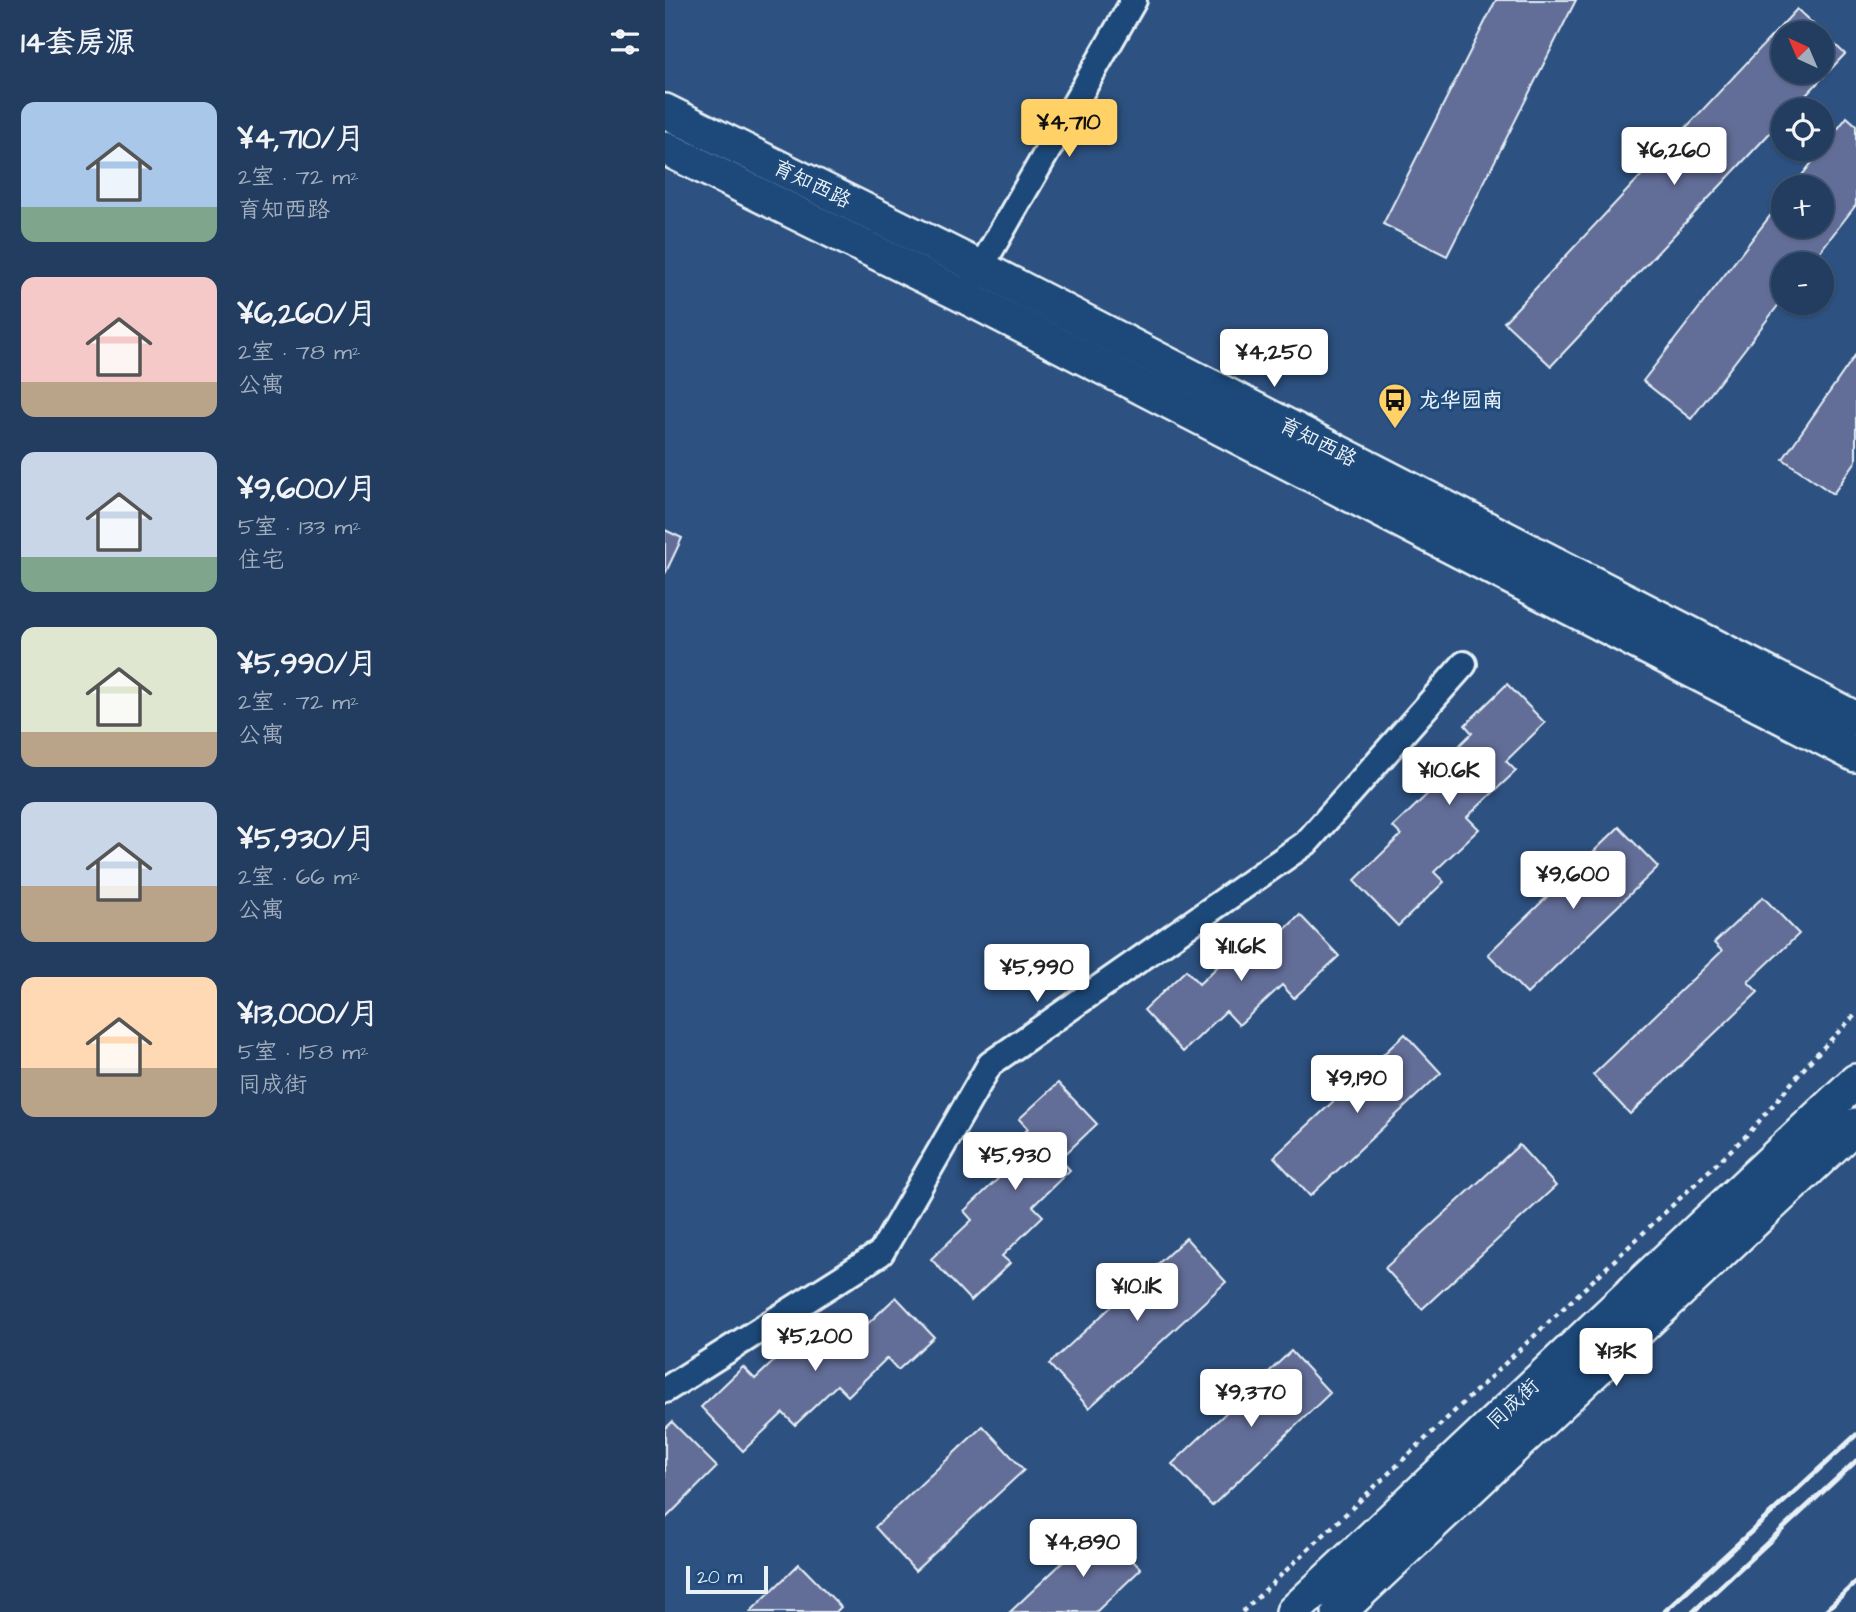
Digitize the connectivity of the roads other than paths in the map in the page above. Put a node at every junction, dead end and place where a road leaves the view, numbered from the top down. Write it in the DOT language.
graph roads {
  1 [pos="1134,0"];
  2 [pos="665,111"];
  3 [pos="665,148"];
  4 [pos="981,268"];
  5 [pos="964,296"];
  6 [pos="1464,664"];
  7 [pos="1856,719"];
  8 [pos="1856,755"];
  9 [pos="1856,1082"];
  10 [pos="1856,1125"];
  11 [pos="665,1390"];
  12 [pos="1293,1612"];
  13 [pos="1339,1612"];
  1 -- 4 [label="street"];
  2 -- 4 [label="street, 育知西路"];
  3 -- 5 [label="street, 育知西路"];
  4 -- 5 [label="street"];
  4 -- 7 [label="street, 育知西路"];
  5 -- 8 [label="street, 育知西路"];
  6 -- 11 [label="street"];
  9 -- 12 [label="street, 同成街"];
  10 -- 13 [label="street, 同成街"];
}
